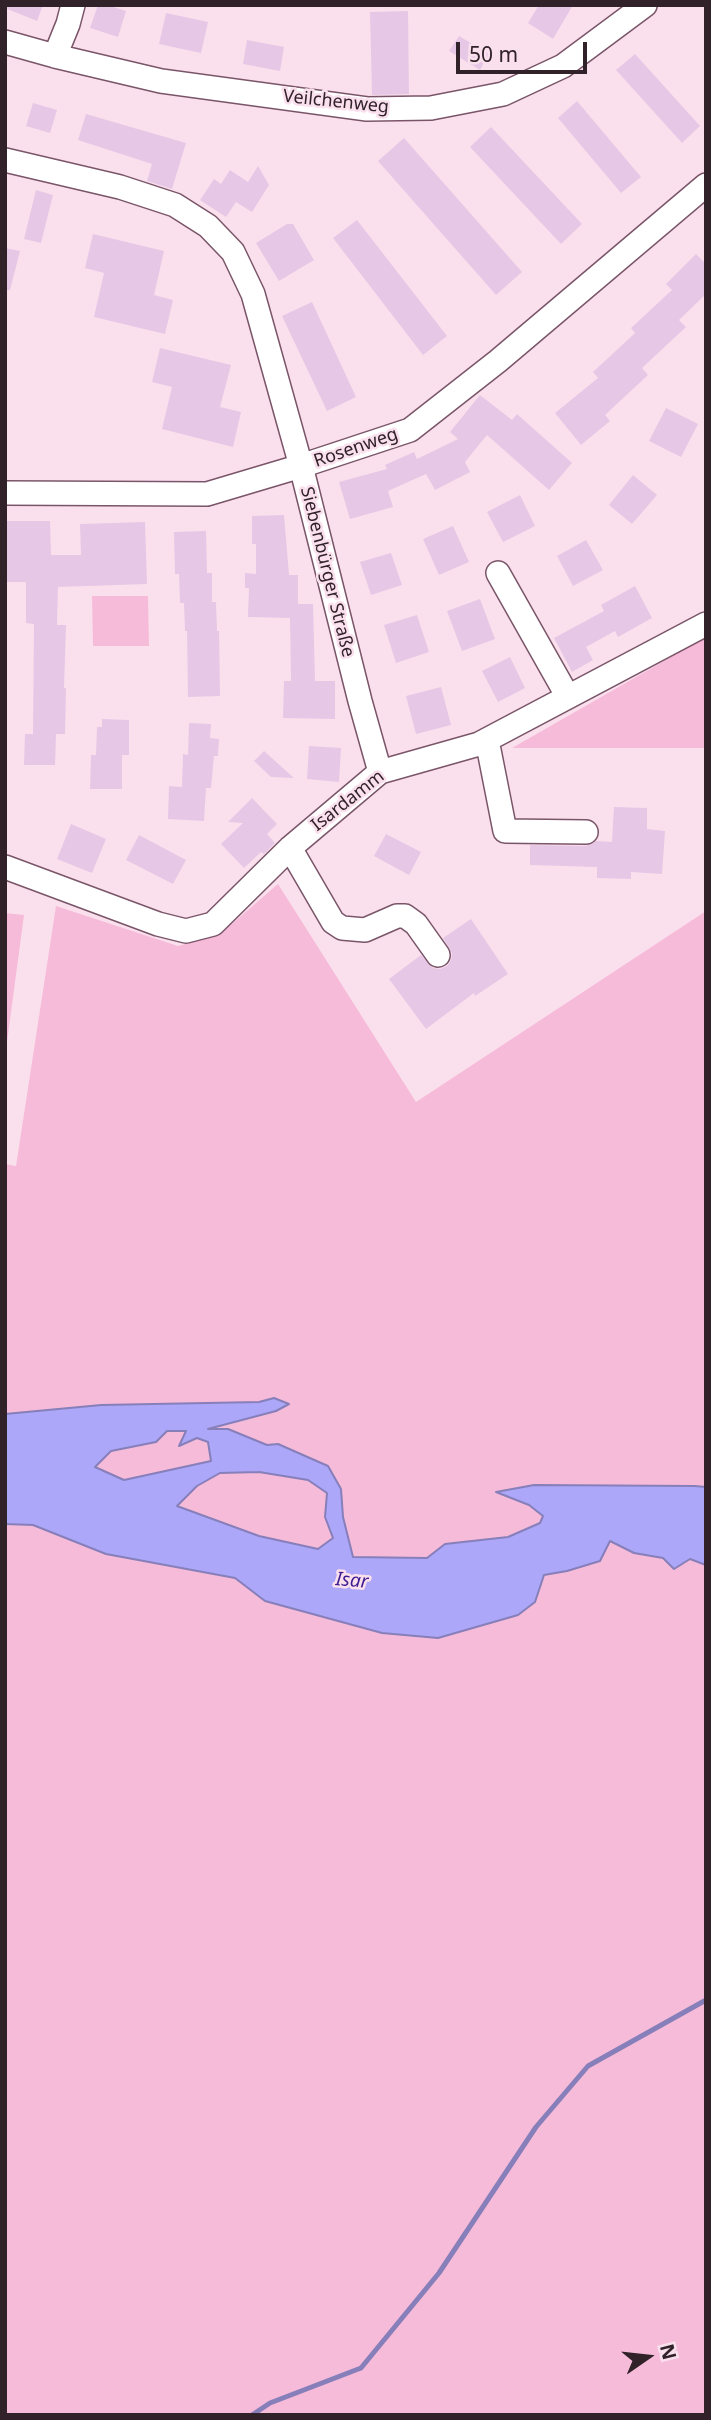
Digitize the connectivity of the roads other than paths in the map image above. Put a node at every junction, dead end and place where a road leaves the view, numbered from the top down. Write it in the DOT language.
graph roads {
  1 [pos="73,5"];
  2 [pos="645,5"];
  3 [pos="5,42"];
  4 [pos="55,56"];
  5 [pos="5,160"];
  6 [pos="706,185"];
  7 [pos="301,466"];
  8 [pos="5,493"];
  9 [pos="498,573"];
  10 [pos="706,624"];
  11 [pos="568,697"];
  12 [pos="487,740"];
  13 [pos="380,772"];
  14 [pos="586,832"];
  15 [pos="290,848"];
  16 [pos="5,867"];
  17 [pos="438,956"];
  1 -- 4 [label="street"];
  2 -- 4 [label="street, Veilchenweg"];
  3 -- 4 [label="street, Veilchenweg"];
  5 -- 7 [label="street, Siebenbürger Straße"];
  6 -- 7 [label="street, Rosenweg"];
  7 -- 8 [label="street, Rosenweg"];
  7 -- 13 [label="street, Siebenbürger Straße"];
  9 -- 11 [label="street"];
  10 -- 11 [label="street, Isardamm"];
  11 -- 12 [label="street, Isardamm"];
  12 -- 13 [label="street, Isardamm"];
  12 -- 14 [label="street"];
  13 -- 15 [label="street, Isardamm"];
  15 -- 16 [label="street, Isardamm"];
  15 -- 17 [label="street"];
}
